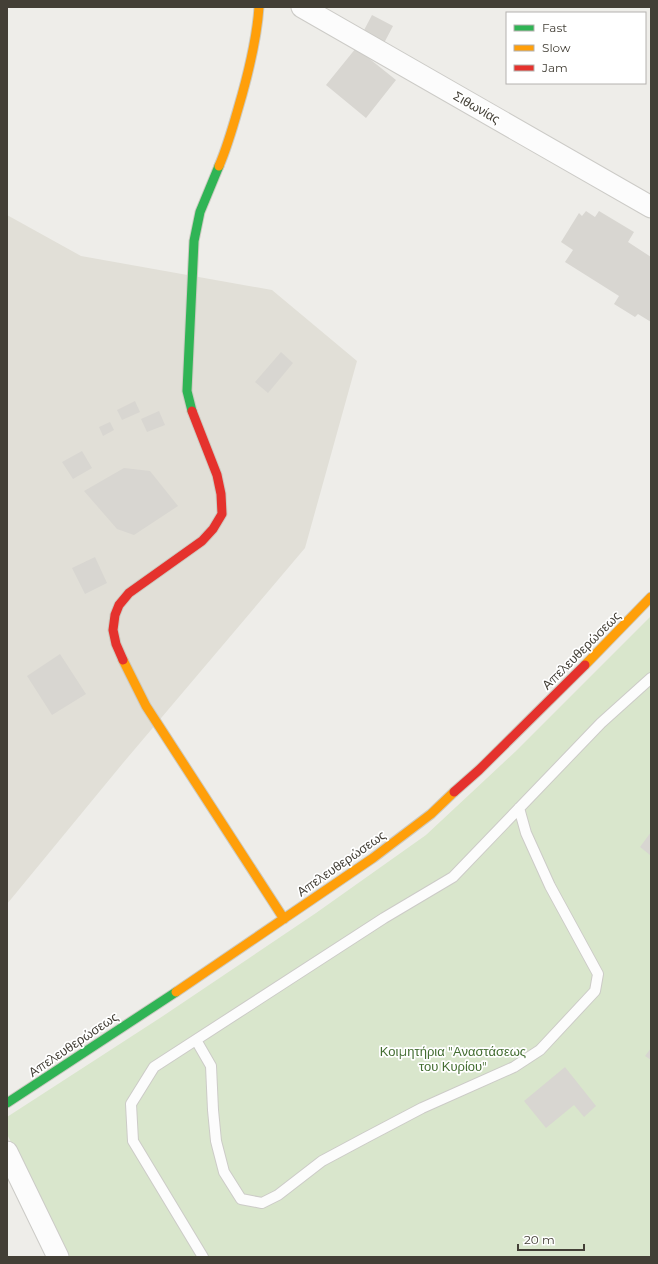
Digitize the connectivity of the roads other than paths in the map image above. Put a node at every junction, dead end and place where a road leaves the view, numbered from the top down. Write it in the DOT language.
graph roads {
  1 [pos="259,7"];
  2 [pos="302,7"];
  3 [pos="651,207"];
  4 [pos="651,597"];
  5 [pos="651,678"];
  6 [pos="519,808"];
  7 [pos="284,919"];
  8 [pos="196,1040"];
  9 [pos="7,1103"];
  10 [pos="7,1152"];
  11 [pos="58,1257"];
  12 [pos="203,1257"];
  1 -- 7 [label="street"];
  2 -- 3 [label="street, Σιθωνίας"];
  4 -- 7 [label="street, Απελευθερώσεως"];
  5 -- 6 [label="lane"];
  6 -- 8 [label="lane"];
  6 -- 8 [label="lane"];
  7 -- 9 [label="street, Απελευθερώσεως"];
  8 -- 12 [label="lane"];
  10 -- 11 [label="street"];
}
